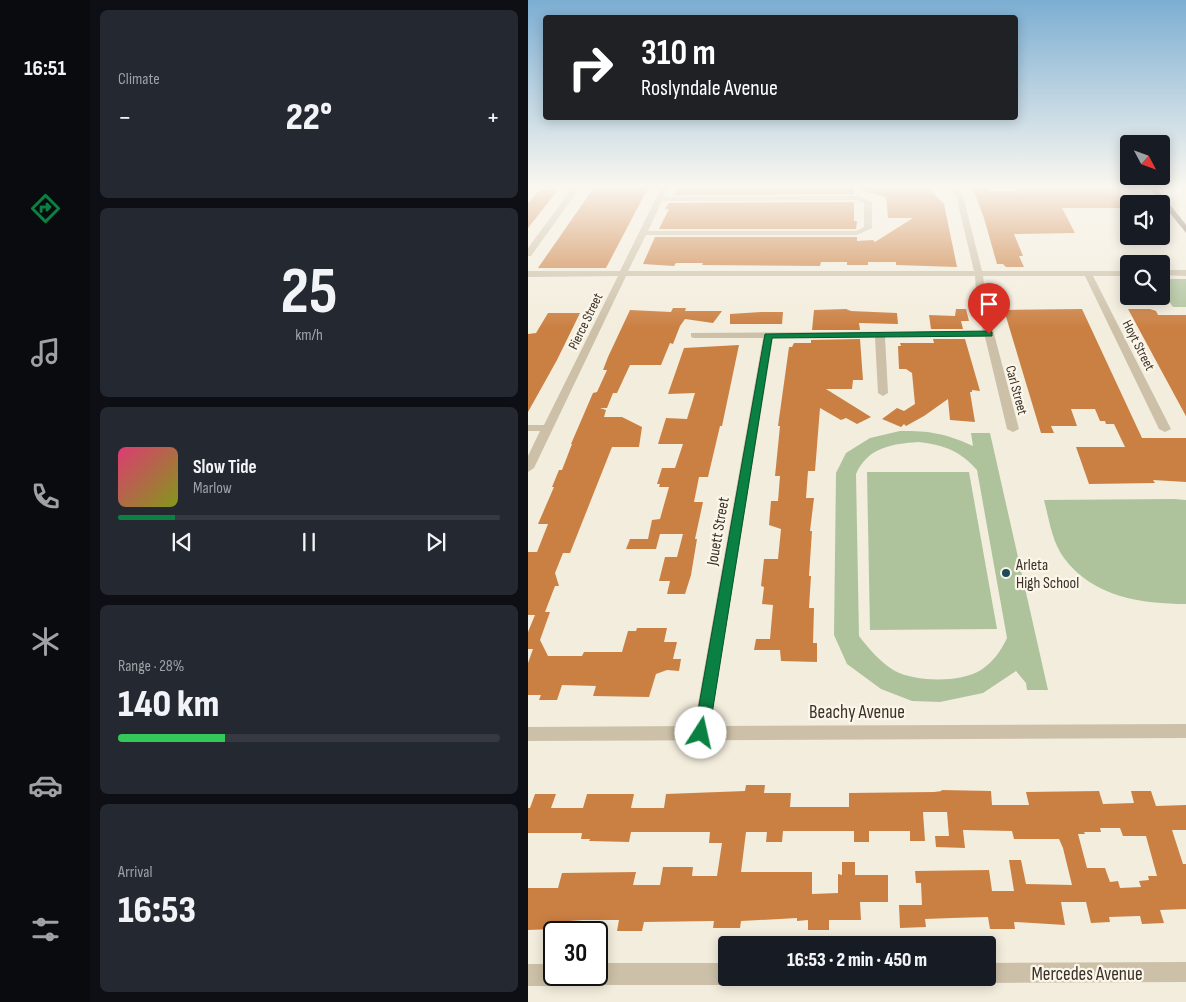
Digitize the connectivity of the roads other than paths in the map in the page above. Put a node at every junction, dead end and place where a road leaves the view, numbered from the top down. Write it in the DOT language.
graph roads {
  1 [pos="544,233"];
  2 [pos="643,233"];
  3 [pos="859,233"];
  4 [pos="968,233"];
  5 [pos="528,254"];
  6 [pos="1120,273"];
  7 [pos="1170,273"];
  8 [pos="1186,273"];
  9 [pos="528,274"];
  10 [pos="624,274"];
  11 [pos="979,274"];
  12 [pos="1088,274"];
  13 [pos="880,334"];
  14 [pos="989,334"];
  15 [pos="694,335"];
  16 [pos="768,336"];
  17 [pos="883,393"];
  18 [pos="528,428"];
  19 [pos="548,428"];
  20 [pos="1013,429"];
  21 [pos="1165,429"];
  22 [pos="528,468"];
  23 [pos="1186,731"];
  24 [pos="701,733"];
  25 [pos="528,734"];
  26 [pos="1186,972"];
  27 [pos="996,973"];
  28 [pos="608,974"];
  29 [pos="718,974"];
  30 [pos="528,975"];
  31 [pos="543,975"];
  1 -- 5 [label="street"];
  2 -- 3 [label="street"];
  2 -- 10 [label="street, Pierce Street"];
  4 -- 11 [label="street, Carl Street"];
  6 -- 12 [label="street"];
  7 -- 8 [label="street"];
  9 -- 10 [label="street"];
  10 -- 11 [label="street"];
  10 -- 19 [label="street, Pierce Street"];
  11 -- 12 [label="street"];
  11 -- 14 [label="street, Carl Street"];
  12 -- 21 [label="street, Hoyt Street"];
  13 -- 14 [label="street"];
  13 -- 16 [label="street"];
  13 -- 17 [label="street"];
  14 -- 20 [label="street, Carl Street"];
  15 -- 16 [label="street"];
  16 -- 24 [label="street, Jouett Street"];
  18 -- 19 [label="street"];
  19 -- 22 [label="street, Pierce Street"];
  23 -- 24 [label="street, Beachy Avenue"];
  24 -- 25 [label="street, Beachy Avenue"];
  26 -- 27 [label="street, Mercedes Avenue"];
  28 -- 29 [label="street"];
  30 -- 31 [label="street"];
}
